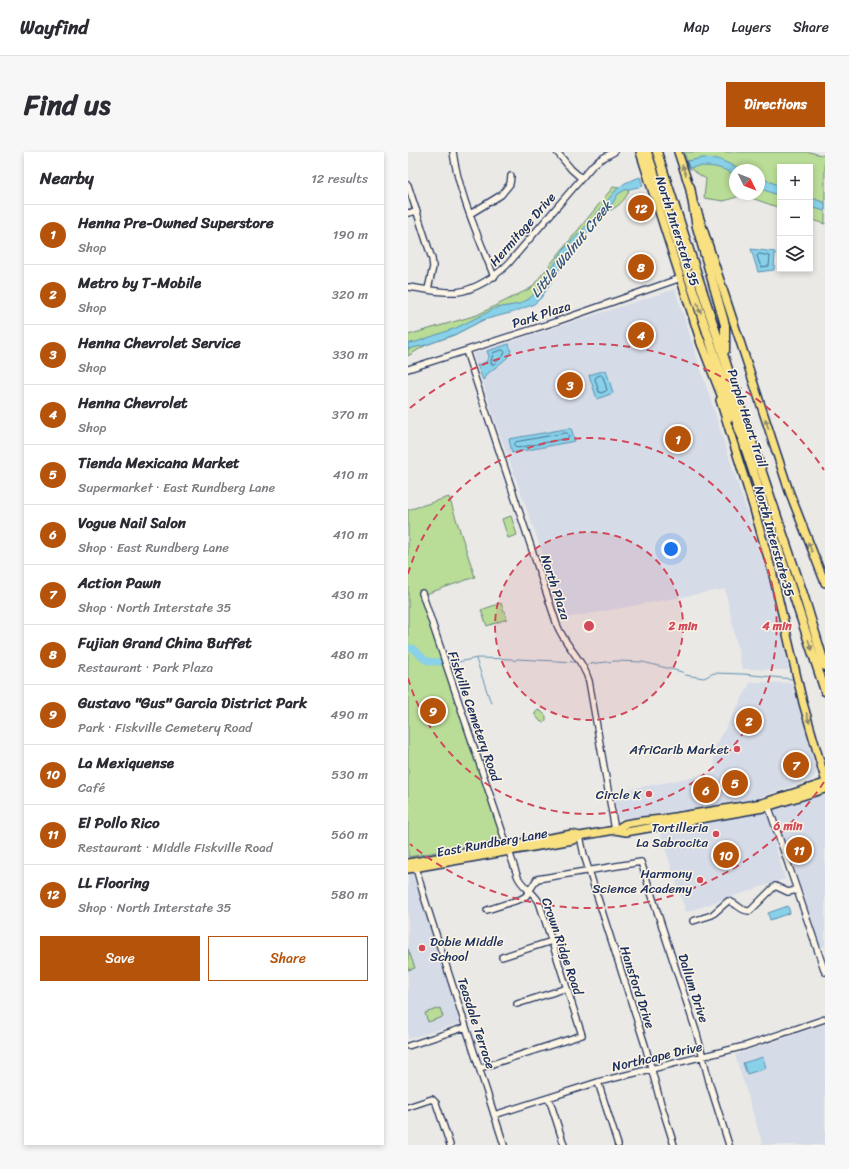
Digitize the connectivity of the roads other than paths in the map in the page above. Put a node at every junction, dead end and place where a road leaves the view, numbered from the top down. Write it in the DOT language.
graph roads {
  1 [pos="453,152"];
  2 [pos="557,152"];
  3 [pos="614,152"];
  4 [pos="640,152"];
  5 [pos="647,152"];
  6 [pos="657,152"];
  7 [pos="678,152"];
  8 [pos="511,176"];
  9 [pos="581,178"];
  10 [pos="408,185"];
  11 [pos="690,187"];
  12 [pos="417,211"];
  13 [pos="408,213"];
  14 [pos="470,214"];
  15 [pos="494,277"];
  16 [pos="681,278"];
  17 [pos="408,287"];
  18 [pos="428,289"];
  19 [pos="701,342"];
  20 [pos="466,351"];
  21 [pos="724,357"];
  22 [pos="408,369"];
  23 [pos="763,502"];
  24 [pos="825,583"];
  25 [pos="422,593"];
  26 [pos="825,666"];
  27 [pos="825,691"];
  28 [pos="823,764"];
  29 [pos="825,779"];
  30 [pos="825,783"];
  31 [pos="810,787"];
  32 [pos="825,789"];
  33 [pos="768,805"];
  34 [pos="615,830"];
  35 [pos="580,836"];
  36 [pos="509,848"];
  37 [pos="413,864"];
  38 [pos="408,869"];
  39 [pos="589,870"];
  40 [pos="797,890"];
  41 [pos="529,891"];
  42 [pos="487,910"];
  43 [pos="693,921"];
  44 [pos="552,941"];
  45 [pos="502,957"];
  46 [pos="825,972"];
  47 [pos="566,988"];
  48 [pos="517,1004"];
  49 [pos="825,1019"];
  50 [pos="466,1027"];
  51 [pos="408,1046"];
  52 [pos="703,1057"];
  53 [pos="480,1068"];
  54 [pos="651,1068"];
  55 [pos="598,1082"];
  56 [pos="549,1098"];
  57 [pos="408,1107"];
  58 [pos="494,1115"];
  59 [pos="450,1145"];
  60 [pos="504,1145"];
  61 [pos="564,1145"];
  62 [pos="618,1145"];
  63 [pos="674,1145"];
  64 [pos="729,1145"];
  1 -- 14 [label="street"];
  2 -- 9 [label="street"];
  3 -- 9 [label="street, Hermitage Drive"];
  4 -- 16 [label="main road, North Interstate 35"];
  5 -- 23 [label="highway, Purple Heart Trail, one-way"];
  6 -- 21 [label="highway, Purple Heart Trail"];
  11 -- 7 [label="main road, North Interstate 35, one-way"];
  8 -- 14 [label="street"];
  9 -- 15 [label="street, Hermitage Drive"];
  10 -- 12 [label="street"];
  11 -- 21 [label="highway"];
  24 -- 11 [label="main road, North Interstate 35, one-way"];
  12 -- 13 [label="street"];
  12 -- 18 [label="street"];
  14 -- 15 [label="street"];
  15 -- 18 [label="street, Hermitage Drive"];
  16 -- 19 [label="main road, North Interstate 35"];
  16 -- 20 [label="street, Park Plaza"];
  17 -- 18 [label="street, Hermitage Drive"];
  19 -- 23 [label="highway"];
  19 -- 28 [label="main road, North Interstate 35, one-way"];
  20 -- 22 [label="street, Park Plaza"];
  20 -- 34 [label="street, North Plaza"];
  21 -- 26 [label="highway, Purple Heart Trail"];
  23 -- 27 [label="highway, Purple Heart Trail, one-way"];
  25 -- 36 [label="street, Fiskville Cemetery Road"];
  28 -- 29 [label="main road"];
  28 -- 31 [label="main road"];
  30 -- 31 [label="main road, East Rundberg Lane"];
  31 -- 33 [label="main road, East Rundberg Lane"];
  32 -- 33 [label="main road, East Rundberg Lane"];
  33 -- 34 [label="main road, East Rundberg Lane"];
  33 -- 40 [label="street"];
  34 -- 35 [label="main road, East Rundberg Lane"];
  35 -- 36 [label="main road, East Rundberg Lane"];
  35 -- 39 [label="street, Hansford Drive"];
  36 -- 37 [label="main road, East Rundberg Lane"];
  36 -- 41 [label="street, Crown Ridge Road"];
  37 -- 38 [label="main road, East Rundberg Lane"];
  37 -- 50 [label="street, Teasdale Terrace"];
  39 -- 41 [label="street"];
  39 -- 52 [label="street, Dallum Drive"];
  39 -- 54 [label="street, Hansford Drive"];
  40 -- 43 [label="street"];
  40 -- 46 [label="street"];
  41 -- 42 [label="street"];
  41 -- 44 [label="street, Crown Ridge Road"];
  44 -- 45 [label="street"];
  44 -- 47 [label="street, Crown Ridge Road"];
  47 -- 48 [label="street"];
  47 -- 53 [label="street, Crown Ridge Road"];
  49 -- 52 [label="street, Northcape Drive"];
  50 -- 51 [label="street"];
  50 -- 53 [label="street, Teasdale Terrace"];
  52 -- 54 [label="street, Northcape Drive"];
  52 -- 64 [label="street, Dallum Drive"];
  53 -- 58 [label="street, Teasdale Terrace"];
  54 -- 55 [label="street, Northcape Drive"];
  54 -- 63 [label="street, Hansford Drive"];
  55 -- 56 [label="street, Northcape Drive"];
  55 -- 62 [label="street"];
  56 -- 58 [label="street, Northcape Drive"];
  56 -- 61 [label="street"];
  57 -- 59 [label="street"];
  58 -- 60 [label="street, Teasdale Terrace"];
}
